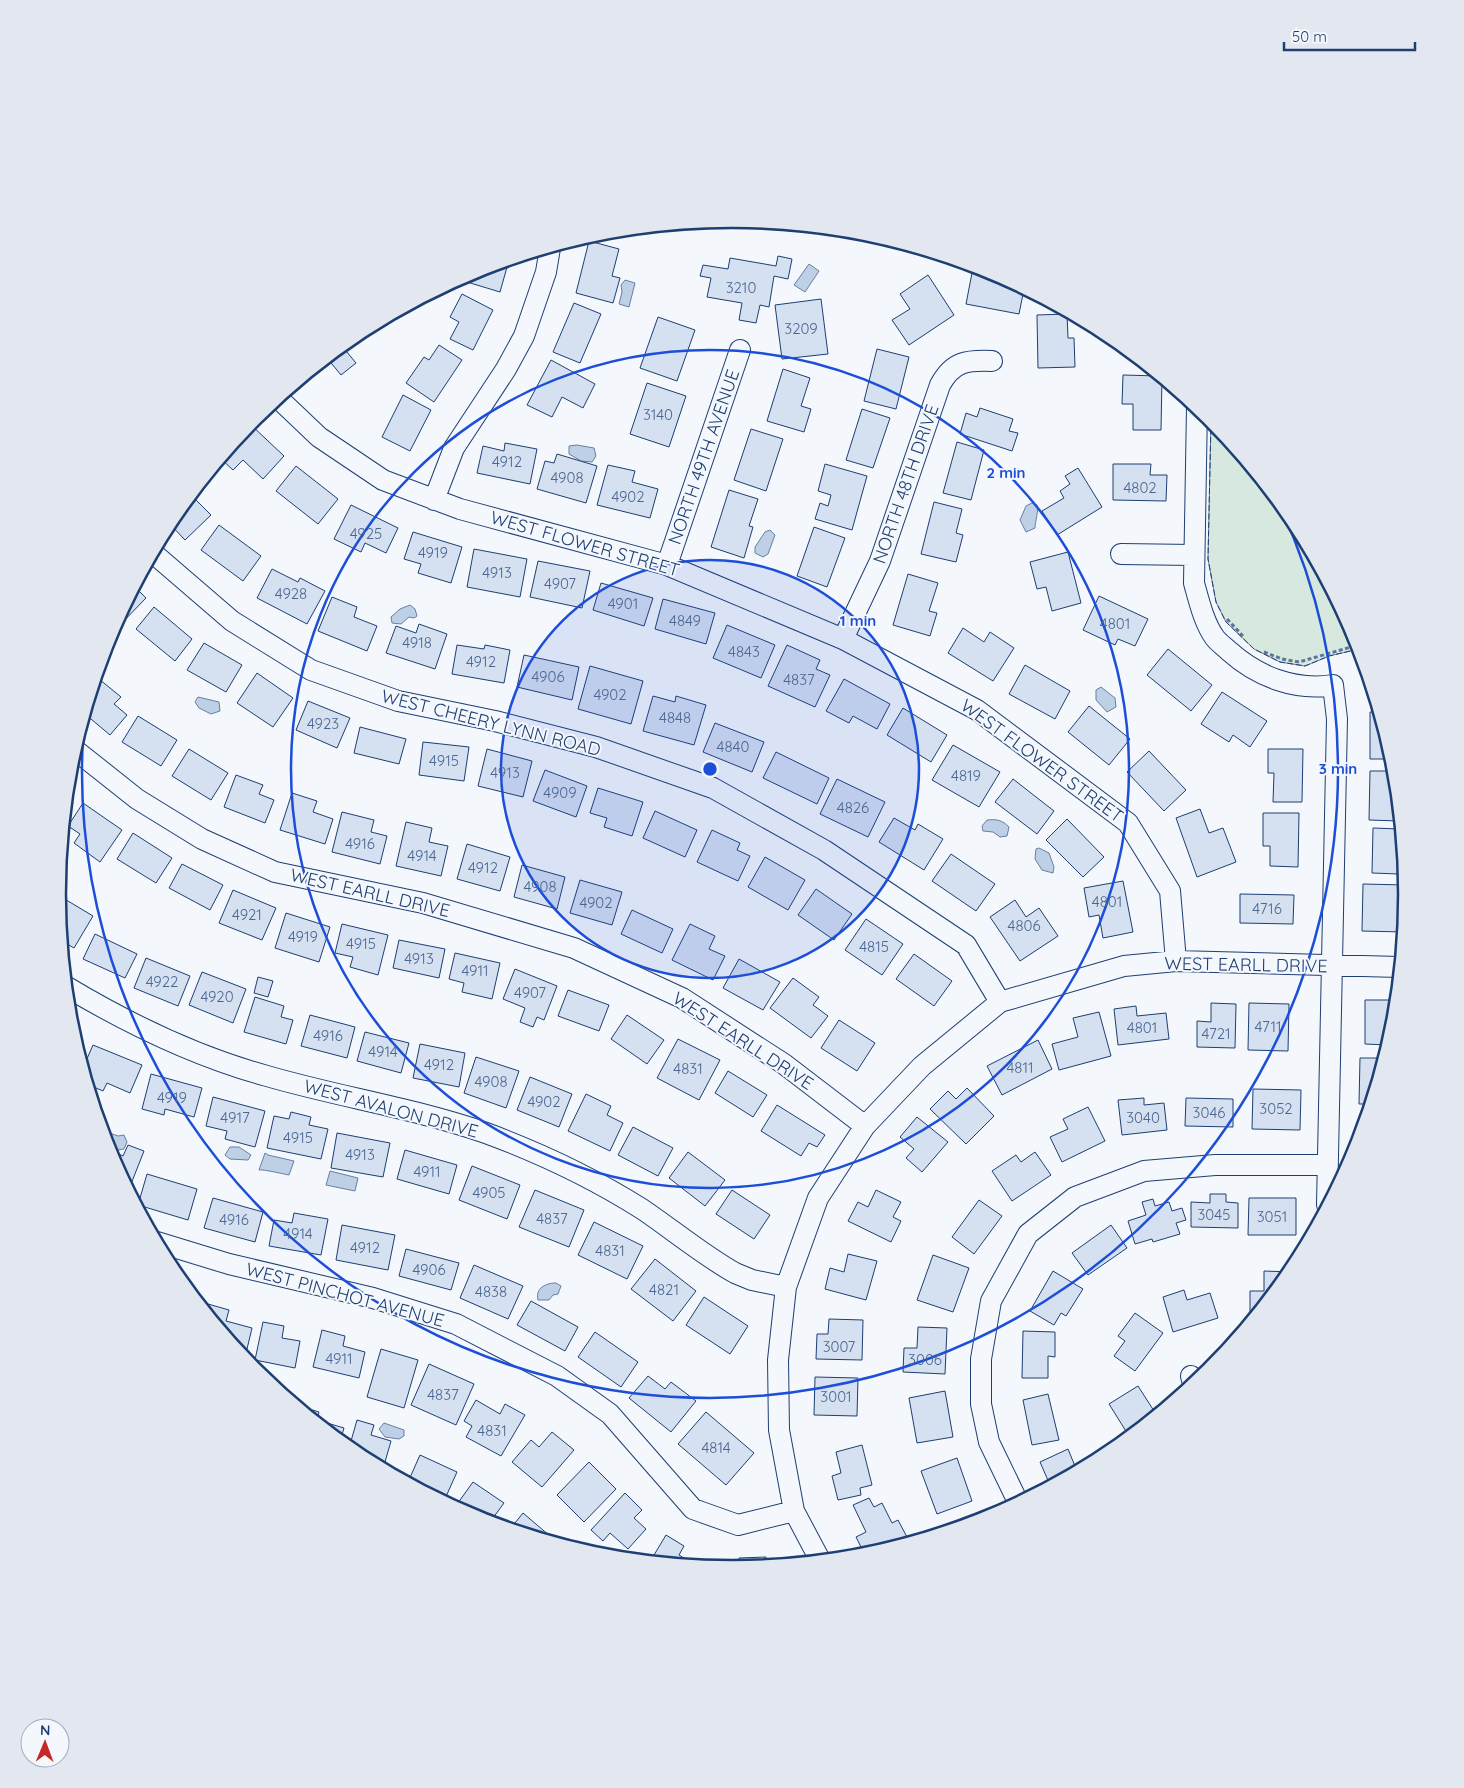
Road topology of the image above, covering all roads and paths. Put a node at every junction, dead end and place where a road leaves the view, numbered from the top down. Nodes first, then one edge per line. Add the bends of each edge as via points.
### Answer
1 (549, 254) edge
2 (740, 350) dead end
3 (992, 361) dead end
4 (283, 403) edge
5 (1197, 417) edge
6 (434, 500) junction
7 (1121, 554) dead end
8 (1194, 555) junction
9 (158, 557) edge
10 (667, 565) junction
11 (1224, 613) dead end
12 (1244, 637) dead end
13 (842, 638) junction
14 (1350, 647) edge
15 (1262, 651) dead end
16 (81, 755) edge
17 (1176, 961) junction
18 (1333, 967) junction
19 (1393, 967) edge
20 (74, 991) edge
21 (1000, 1002) junction
22 (865, 1126) junction
23 (1328, 1165) junction
24 (1327, 1191) edge
25 (166, 1245) edge
26 (786, 1287) junction
27 (1015, 1496) edge
28 (794, 1511) junction
29 (817, 1554) edge

1 - 6 street via 524,336 454,448
2 - 10 street, NORTH 49TH AVENUE
3 - 13 street, NORTH 48TH DRIVE via 966,362 946,374 940,385 880,561
4 - 6 street, WEST FLOWER STREET via 319,437 383,480
5 - 8 street
6 - 10 street, WEST FLOWER STREET
7 - 8 street
8 - 18 street via 1194,583 1215,638 1239,660 1266,676 1317,688 1333,684 1337,719
9 - 21 street, WEST CHEERY LYNN ROAD via 232,621 311,670 398,701 496,721 596,747 713,788 824,850 966,945
10 - 13 street, WEST FLOWER STREET
11 - 12 path
13 - 17 street, WEST FLOWER STREET via 978,710 1128,823 1170,891
14 - 15 path via 1299,662
16 - 22 street, WEST EARLL DRIVE via 137,799 202,839 275,872 423,903 574,948 682,998 784,1064
17 - 18 street, WEST EARLL DRIVE
17 - 21 street, WEST EARLL DRIVE via 1124,966
18 - 19 street, WEST EARLL DRIVE
18 - 23 street
20 - 26 street, WEST AVALON DRIVE via 186,1047 264,1076 436,1117 543,1156 596,1181 641,1208 735,1273
21 - 22 street, WEST EARLL DRIVE via 922,1066
22 - 26 street via 818,1198
23 - 24 street
23 - 27 street via 1215,1165 1144,1171 1076,1197 1028,1234 992,1301 981,1359 981,1404 989,1442
25 - 28 street, WEST PINCHOT AVENUE via 229,1264 373,1298 456,1324 557,1376 610,1414 693,1509 738,1525
26 - 28 street via 777,1385 779,1430
28 - 29 street

